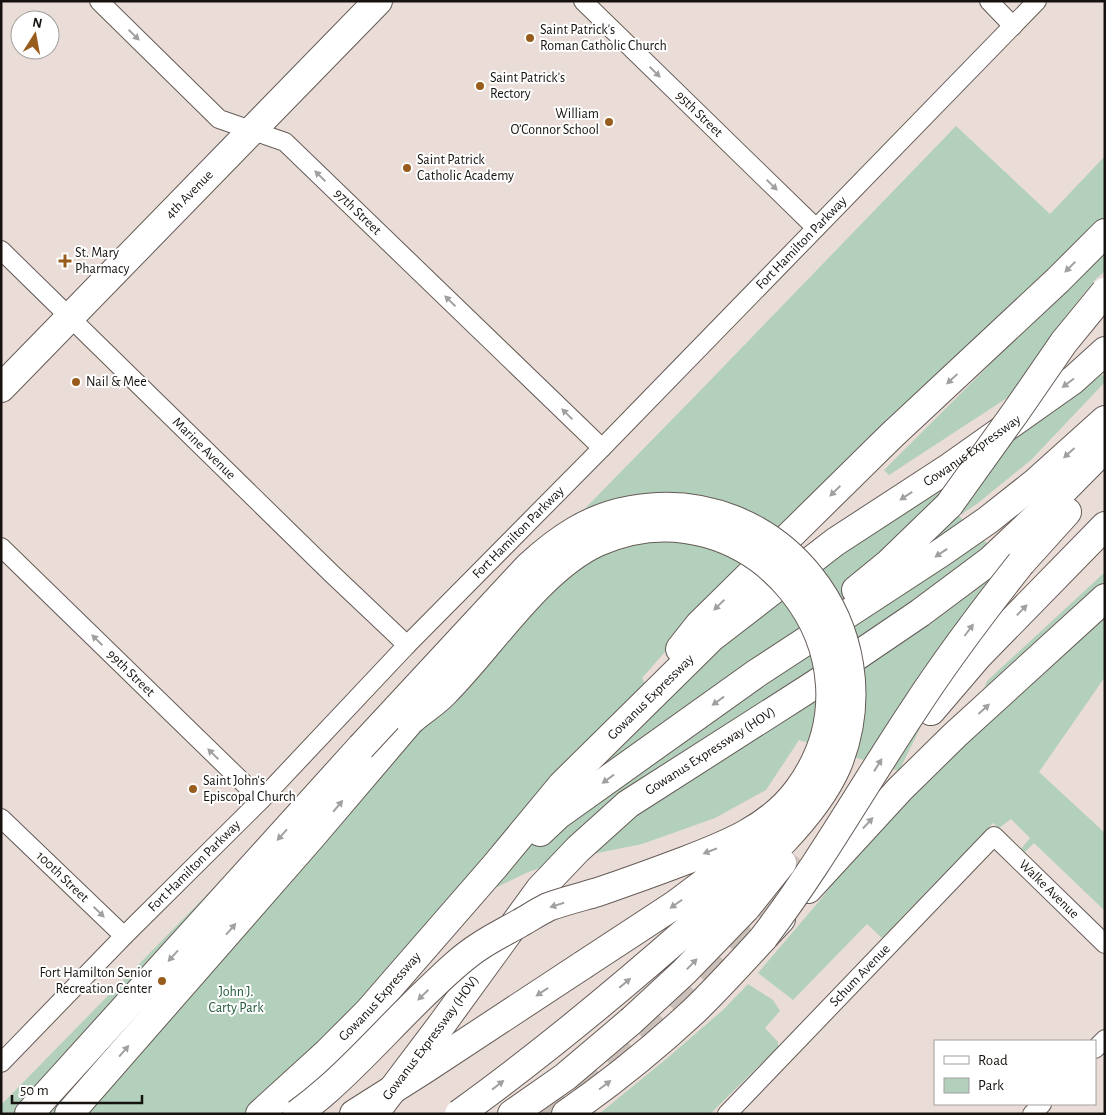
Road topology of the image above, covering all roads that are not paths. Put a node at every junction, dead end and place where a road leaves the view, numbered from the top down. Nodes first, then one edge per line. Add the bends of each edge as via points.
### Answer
1 (99, 1) edge
2 (378, 1) edge
3 (583, 1) edge
4 (989, 1) edge
5 (1036, 1) edge
6 (1013, 26) junction
7 (251, 130) junction
8 (816, 228) junction
9 (1105, 233) edge
10 (1, 250) edge
11 (1105, 292) edge
12 (70, 316) junction
13 (1105, 350) edge
14 (1, 388) edge
15 (1105, 420) edge
16 (602, 448) junction
17 (1102, 459) edge
18 (1105, 526) edge
19 (1, 547) edge
20 (1105, 598) edge
21 (407, 645) junction
22 (757, 672) junction
23 (931, 711) dead end
24 (410, 721) junction
25 (608, 738) junction
26 (361, 746) junction
27 (261, 800) junction
28 (1, 818) edge
29 (994, 836) joint
30 (124, 936) junction
31 (764, 937) junction
32 (1105, 944) edge
33 (1105, 1039) edge
34 (1096, 1048) edge
35 (1, 1063) edge
36 (1041, 1105) edge
37 (29, 1114) edge
38 (68, 1114) edge
39 (260, 1114) edge
40 (276, 1114) edge
41 (297, 1114) edge
42 (354, 1114) edge
43 (374, 1114) edge
44 (459, 1114) edge
45 (512, 1114) edge
46 (566, 1114) edge
47 (728, 1114) edge
48 (1032, 1114) edge

1 -> 7 street, 97th Street via 219,119
2 - 7 main road, 4th Avenue
3 -> 8 street, 95th Street
4 - 6 street
5 - 6 street, Fort Hamilton Parkway
6 - 8 street, Fort Hamilton Parkway
7 - 12 main road, 4th Avenue
16 -> 7 street, 97th Street via 285,142
8 - 16 street, Fort Hamilton Parkway
9 -> 25 main road via 699,624
10 - 12 street, Marine Avenue
11 - 22 main road, bridge via 1064,342 949,505 889,563
12 - 14 main road, 4th Avenue
12 - 21 street, Marine Avenue
13 -> 25 main road, Gowanus Expressway via 1073,380 950,467 835,542 711,638
15 -> 22 main road, Gowanus Expressway via 988,520
16 - 21 street, Fort Hamilton Parkway
31 -> 17 main road, bridge via 806,879 934,680
17 - 43 main road, Gowanus Expressway (HOV), bridge via 990,560 920,613 628,804 540,889
23 -> 18 main road via 978,656
27 -> 19 street, 99th Street
31 -> 20 main road, bridge via 900,789
21 - 27 street, Fort Hamilton Parkway
22 -> 40 main road, Gowanus Expressway via 558,815 508,863 355,1038
38 -> 24 main road
24 -> 41 main road, bridge via 444,694 543,582 564,564 598,543 654,528 711,534 742,547 776,571 813,622 822,642 830,681 829,712 820,750 796,793 764,824 726,845 640,878 547,908 479,946 442,977 328,1090
24 -> 42 main road, bridge via 483,634 552,562 596,534 649,520 690,522 729,532 744,538 782,565 799,582 821,616 830,638 838,679 837,721 826,761 809,791 785,818 676,904
25 - 39 main road, Gowanus Expressway via 562,785 368,1012
26 -> 37 main road
44 -> 26 main road, bridge via 669,946 748,876 804,816 828,784 847,735 852,682 845,642 830,605 810,576 787,552 761,533 730,518 699,510 665,507 631,510 574,530 540,556
45 -> 26 main road, bridge via 565,1077 684,972 746,908 824,809 851,754 859,720 861,681 846,618 837,597 805,555 778,532 747,515 682,498 664,497 612,505 567,524 520,563 429,663
27 - 30 street, Fort Hamilton Parkway
28 -> 30 street, 100th Street
29 - 32 street, Walke Avenue
29 - 47 street, Schum Avenue
30 - 35 street, Fort Hamilton Parkway
46 -> 31 main road via 658,1043
33 - 34 street
36 - 48 street

